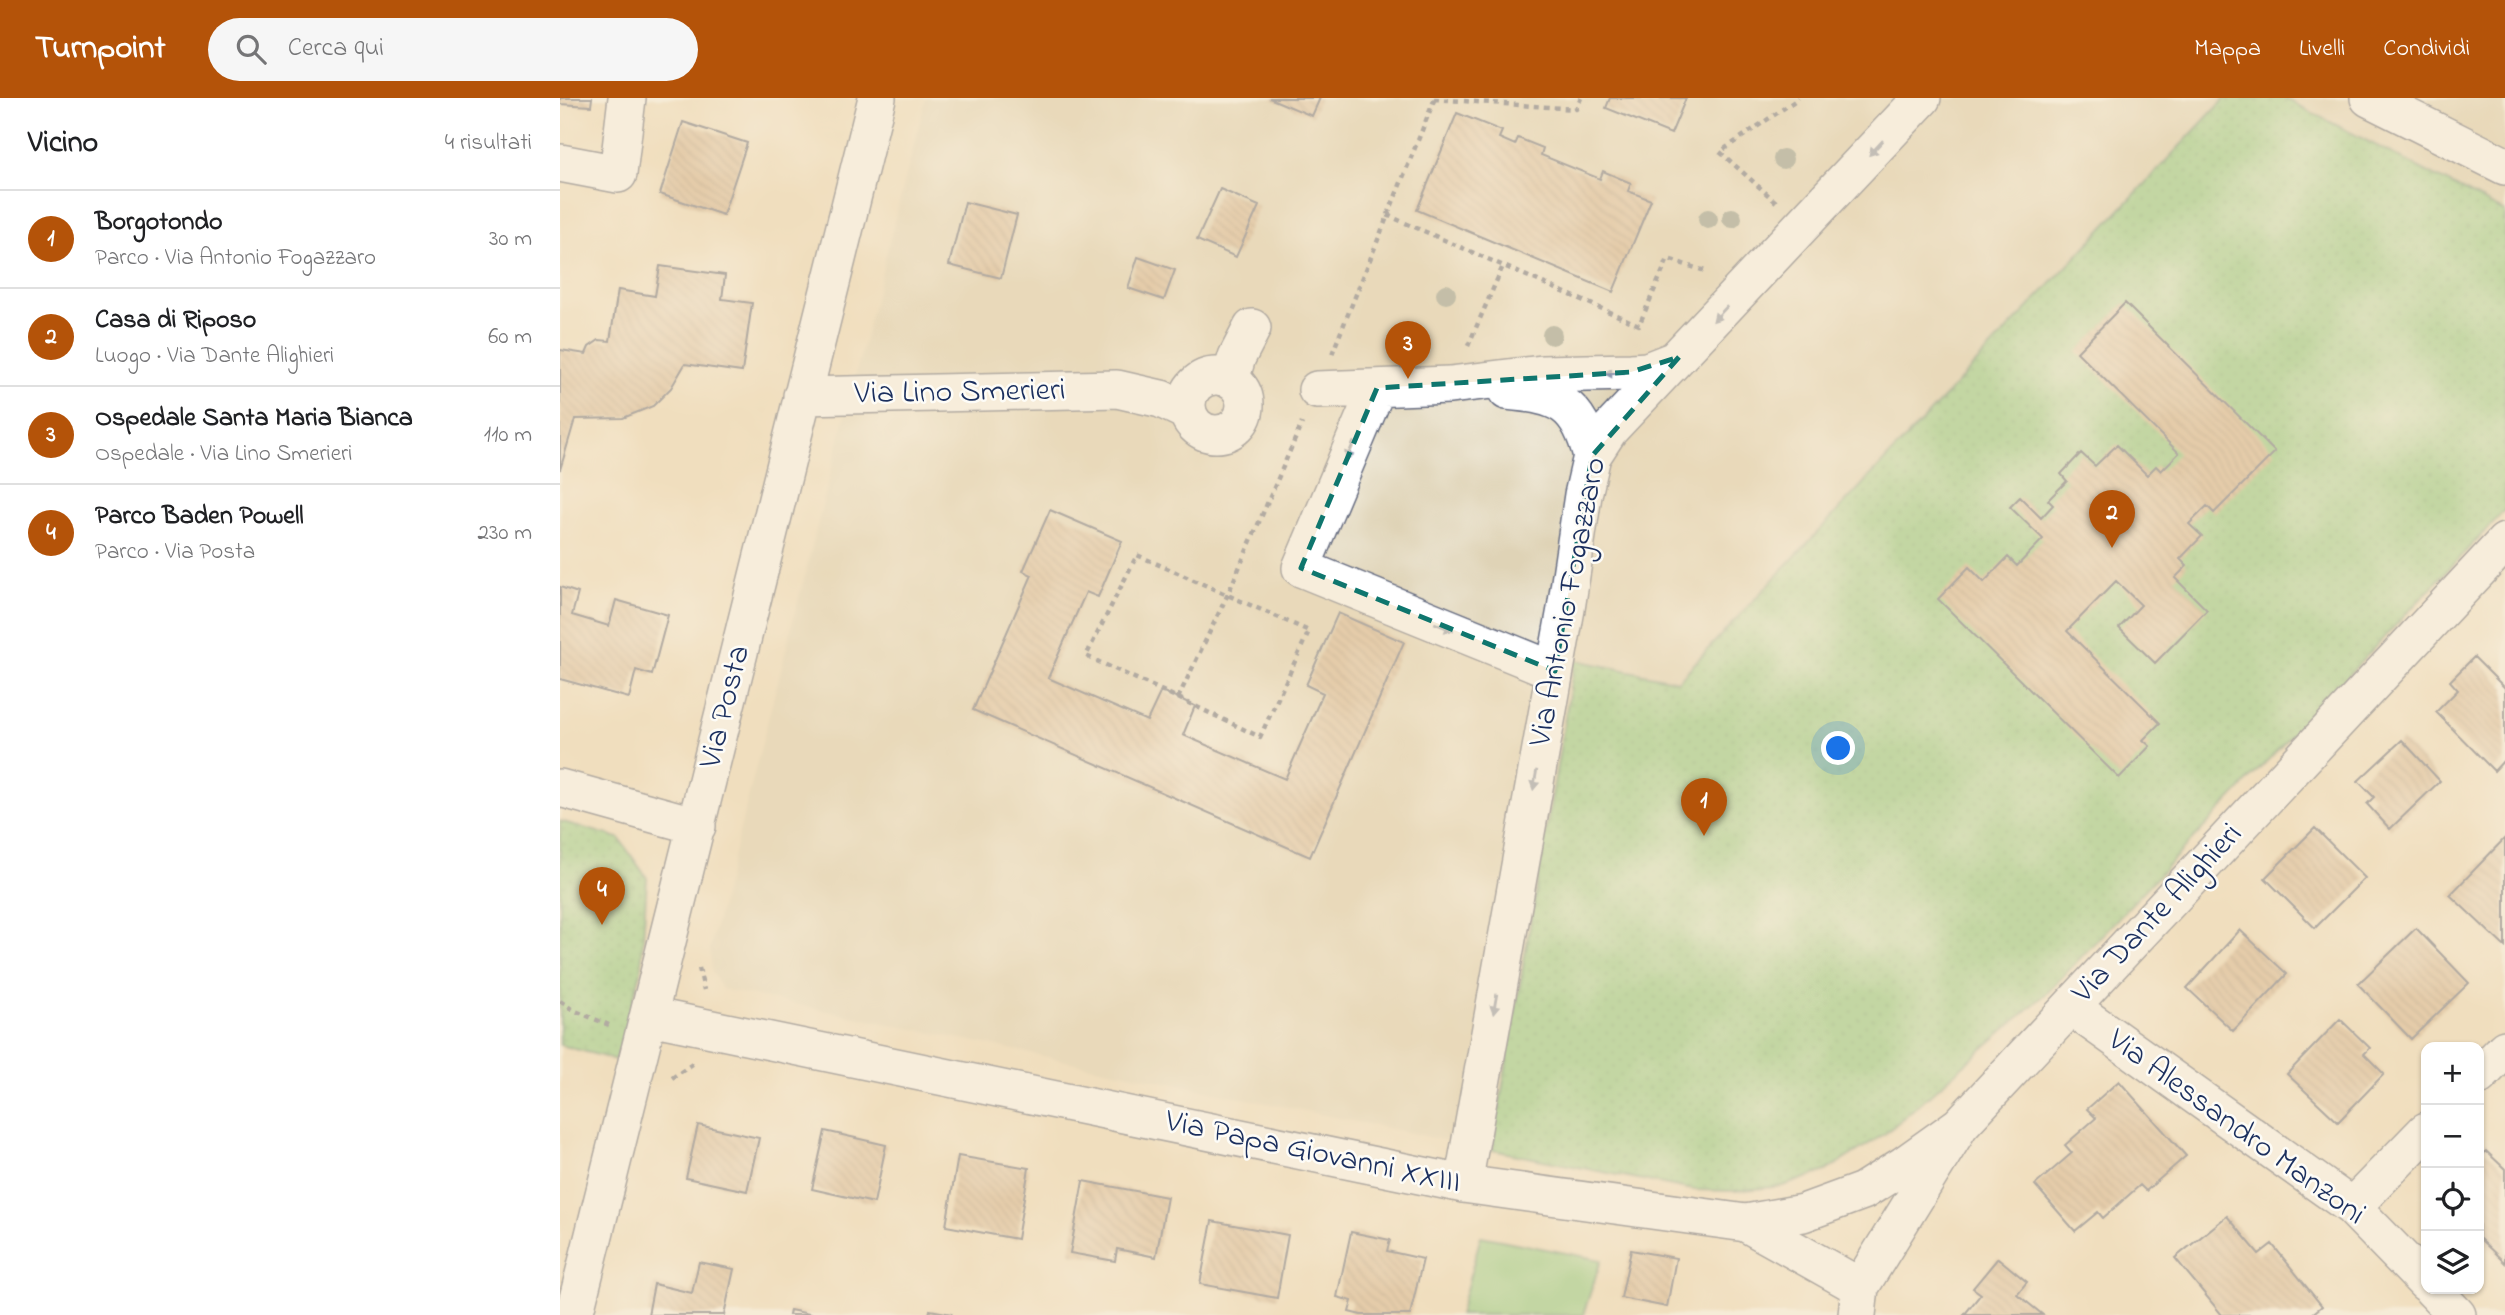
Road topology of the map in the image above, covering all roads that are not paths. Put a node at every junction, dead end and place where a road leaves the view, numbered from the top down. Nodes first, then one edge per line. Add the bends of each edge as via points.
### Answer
1 (627, 98) edge
2 (877, 98) edge
3 (1922, 98) edge
4 (2369, 98) edge
5 (560, 163) edge
6 (2505, 166) edge
7 (1252, 328) dead end
8 (1679, 358) junction
9 (1217, 379) junction
10 (1450, 385) junction
11 (1377, 388) junction
12 (1117, 389) junction
13 (1317, 390) road end
14 (802, 396) junction
15 (1188, 412) junction
16 (1592, 456) junction
17 (2505, 542) edge
18 (1555, 671) junction
19 (560, 788) edge
20 (697, 827) junction
21 (2071, 1007) junction
22 (647, 1026) junction
23 (2505, 1049) edge
24 (2484, 1071) edge
25 (1960, 1125) junction
26 (2421, 1136) edge
27 (1463, 1184) junction
28 (2352, 1208) junction
29 (1746, 1223) junction
30 (2421, 1278) edge
31 (2437, 1294) edge
32 (1858, 1301) edge
33 (574, 1315) edge
34 (2457, 1315) edge

1 - 5 street via 618,174
2 - 14 street, Via Posta
3 -> 8 street, Via Antonio Fogazzaro
4 - 6 street
7 - 9 street via 1237,358
8 -> 10 street via 1639,372 1542,374
8 - 16 street, Via Antonio Fogazzaro via 1609,430
9 - 12 street, Via Lino Smerieri via 1133,382
9 - 15 street via 1191,391
9 - 15 street, Via Lino Smerieri via 1238,385 1245,402 1236,426 1210,433 1195,425
10 - 11 street
10 - 16 street via 1541,394 1558,400 1584,429
11 - 13 street
11 -> 18 street via 1301,568
12 - 14 street, Via Lino Smerieri
12 - 15 street, Via Lino Smerieri via 1161,398
14 - 20 street, Via Posta
16 - 18 street, Via Antonio Fogazzaro
17 - 21 street, Via Dante Alighieri
18 -> 27 street, Via Antonio Fogazzaro
19 - 20 street
20 - 22 street, Via Posta
21 - 25 street, Via Dante Alighieri
21 - 28 street, Via Alessandro Manzoni
22 - 27 street, Via Papa Giovanni XXIII
22 - 33 street, Via Posta
23 - 24 street
25 - 29 street, Via Papa Giovanni XXIII via 1863,1191 1803,1213
25 - 32 street, Via Dante Alighieri
26 - 28 street
27 - 29 street, Via Papa Giovanni XXIII
28 - 30 street, Via Alessandro Manzoni
29 - 32 street
31 - 34 street

